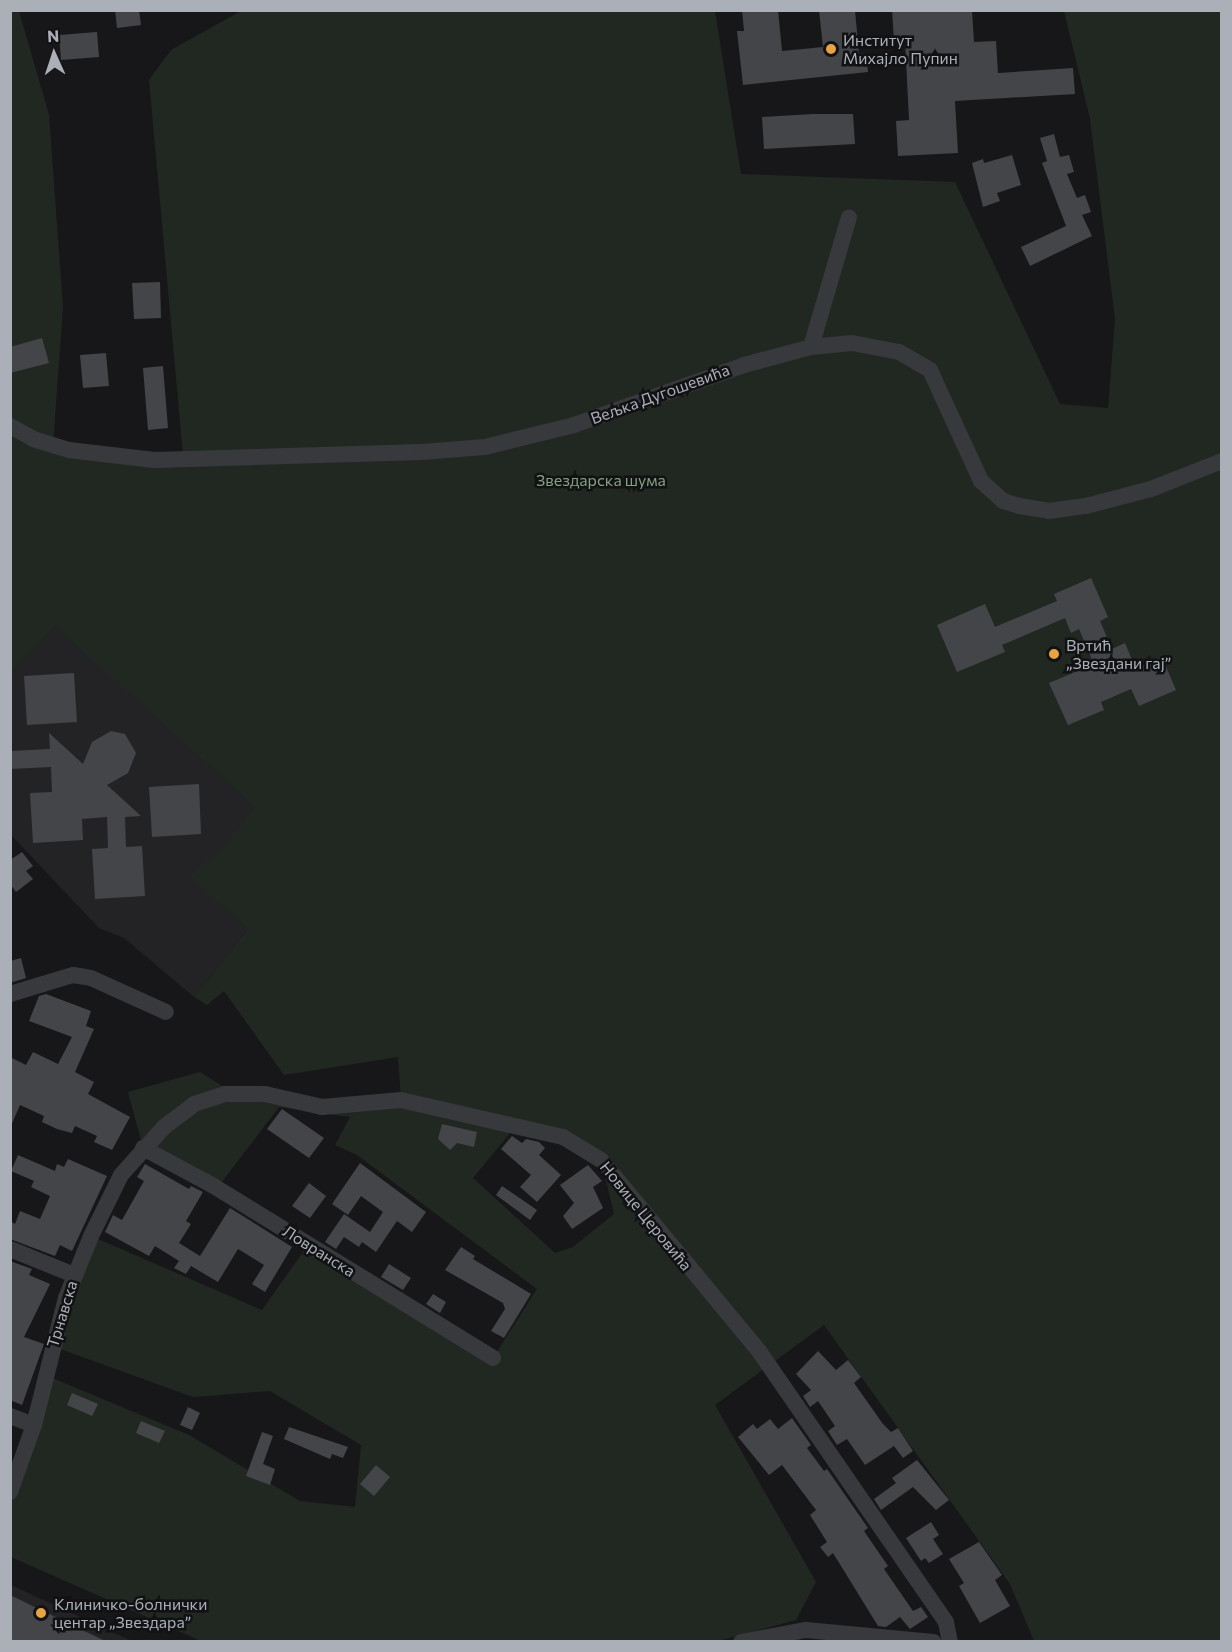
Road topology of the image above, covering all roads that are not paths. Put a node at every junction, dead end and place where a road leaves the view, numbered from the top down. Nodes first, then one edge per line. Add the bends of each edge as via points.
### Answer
1 (849, 217) dead end
2 (811, 347) junction
3 (10, 426) edge
4 (1221, 461) edge
5 (16, 992) edge
6 (166, 1012) dead end
7 (143, 1148) junction
8 (10, 1249) edge
9 (74, 1275) junction
10 (493, 1358) dead end
11 (10, 1416) edge
12 (34, 1425) junction
13 (10, 1492) edge
14 (827, 1637) edge
15 (741, 1641) edge
16 (933, 1641) edge
17 (950, 1641) edge

1 - 2 street
2 - 3 street, Вељка Дугошевића via 692,380 516,442 474,448 154,460 69,450 33,439
2 - 4 street, Вељка Дугошевића via 852,343 876,346 917,360 930,370 981,481 1003,501 1029,509 1059,511 1118,498
5 - 6 street via 73,975 91,978
7 - 9 street, Трнавска via 121,1175
7 - 10 street, Ловранска via 212,1185
7 - 17 street, Новице Церовића via 181,1112 207,1099 235,1094 265,1095 322,1107 401,1100 563,1137 581,1146 609,1168 759,1351 946,1622
8 - 9 street
9 - 12 street, Трнавска
11 - 12 street
12 - 13 street, Трнавска
14 - 15 street via 783,1631
14 - 16 street

